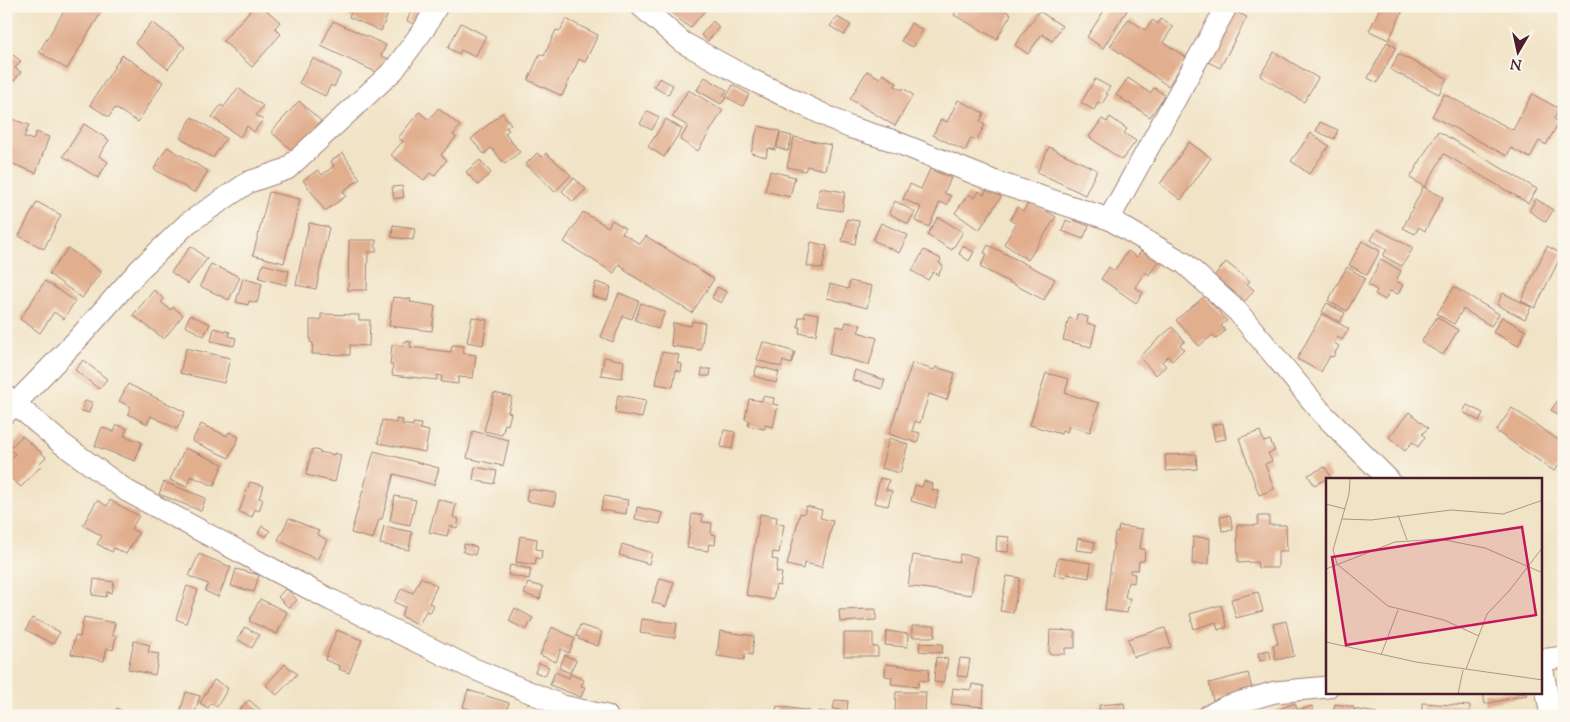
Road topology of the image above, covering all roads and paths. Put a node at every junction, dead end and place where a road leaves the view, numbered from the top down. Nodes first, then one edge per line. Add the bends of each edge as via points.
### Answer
1 (436, 6) edge
2 (641, 6) edge
3 (1227, 6) edge
4 (1108, 219) junction
5 (9, 404) edge
6 (1387, 478) edge
7 (1564, 657) edge
8 (1542, 660) edge
9 (1542, 666) edge
10 (1326, 687) edge
11 (607, 716) edge
12 (1208, 716) edge
13 (1551, 716) edge

1 - 5 street via 424,29 394,70 287,169 249,182 188,223 140,269 76,341
2 - 4 street via 682,42 746,78 849,126 996,182
3 - 4 street
4 - 6 street via 1184,263 1238,312 1323,414
5 - 11 street via 127,491 331,600 467,666 563,706
7 - 8 street
9 - 13 street
10 - 12 street via 1275,692 1228,706

